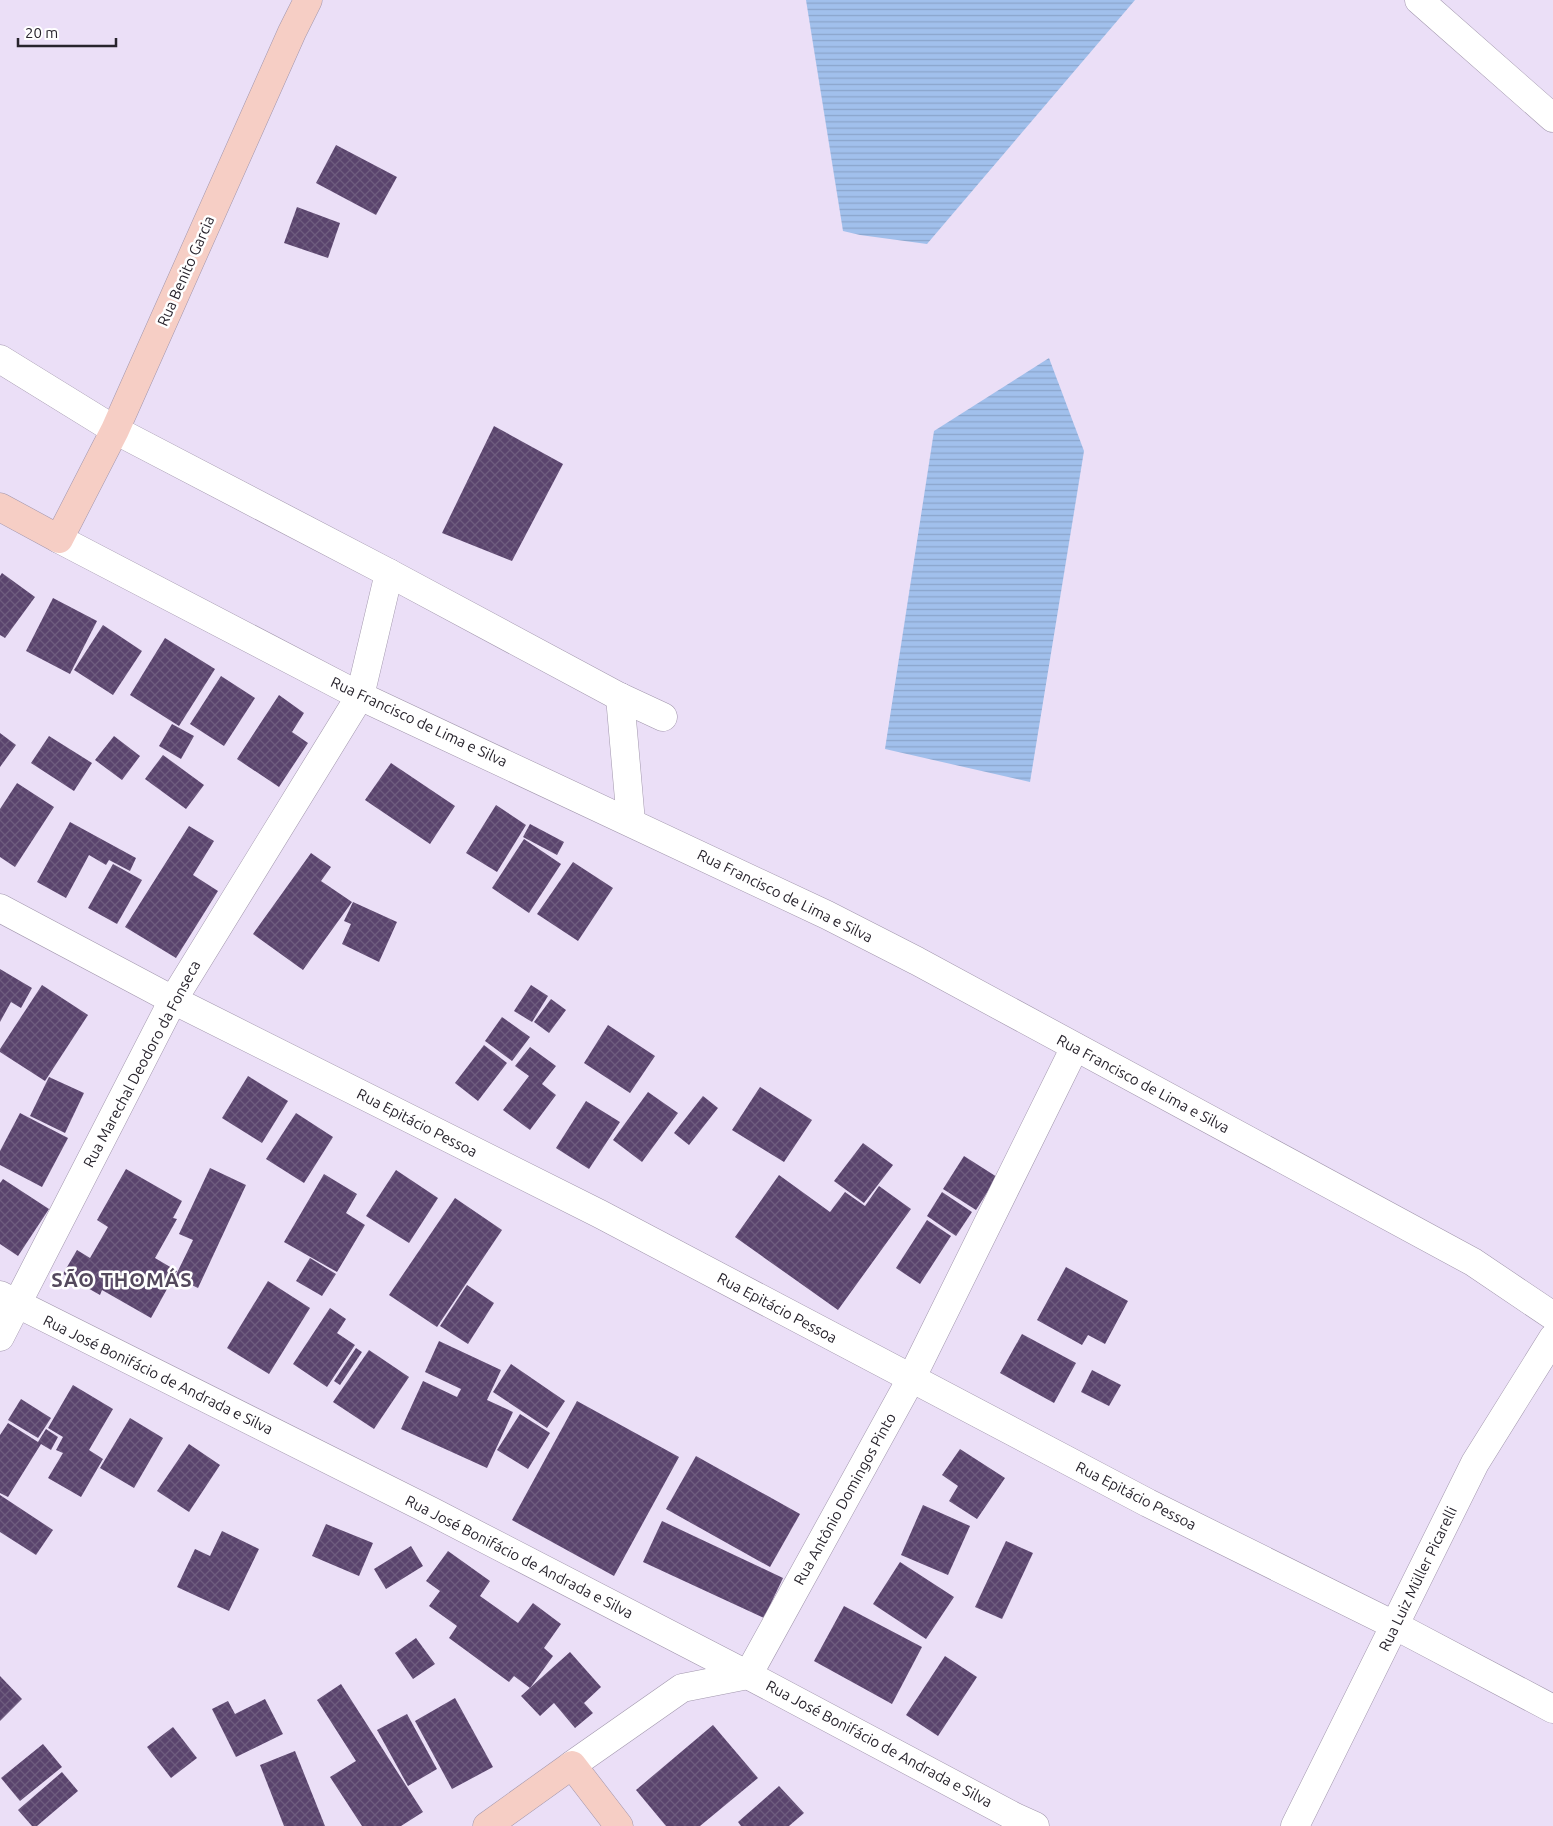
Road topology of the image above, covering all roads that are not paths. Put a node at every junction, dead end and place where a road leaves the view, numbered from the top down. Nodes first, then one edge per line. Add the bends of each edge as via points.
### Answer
1 (308, 0) edge
2 (1419, 0) edge
3 (1553, 118) edge
4 (0, 359) edge
5 (115, 430) junction
6 (0, 507) edge
7 (59, 539) junction
8 (389, 573) junction
9 (360, 696) junction
10 (620, 697) junction
11 (663, 716) dead end
12 (631, 822) junction
13 (0, 908) edge
14 (173, 1000) junction
15 (1075, 1047) junction
16 (9, 1300) edge
17 (1553, 1316) edge
18 (0, 1338) edge
19 (1553, 1338) edge
20 (911, 1379) junction
21 (1394, 1626) junction
22 (748, 1675) junction
23 (1553, 1709) edge
24 (572, 1765) junction
25 (487, 1826) edge
26 (619, 1826) edge
27 (1035, 1826) edge
28 (1296, 1826) edge

1 - 5 street, Rua Benito Garcia
2 - 3 street
4 - 5 street
5 - 7 street, Rua Benito Garcia
5 - 8 street
6 - 7 street, Rua Francisco de Lima e Silva
7 - 9 street, Rua Francisco de Lima e Silva
8 - 9 street, Rua Marechal Deodoro da Fonseca
8 - 10 street
9 - 12 street, Rua Francisco de Lima e Silva
9 - 14 street, Rua Marechal Deodoro da Fonseca
10 - 11 street
10 - 12 street
12 - 15 street, Rua Francisco de Lima e Silva via 868,936
13 - 14 street, Rua Epitácio Pessoa
14 - 16 street, Rua Marechal Deodoro da Fonseca
14 - 20 street, Rua Epitácio Pessoa via 600,1214
15 - 17 street, Rua Francisco de Lima e Silva via 1473,1262
15 - 20 street, Rua Antônio Domingos Pinto
16 - 18 street, Rua Marechal Deodoro da Fonseca
16 - 22 street, Rua José Bonifácio de Andrada e Silva via 431,1511
19 - 21 street, Rua Luiz Müller Picarelli via 1475,1463
20 - 21 street, Rua Epitácio Pessoa
20 - 22 street, Rua Antônio Domingos Pinto
21 - 23 street, Rua Epitácio Pessoa
21 - 28 street, Rua Luiz Müller Picarelli
22 - 24 street via 682,1688
22 - 27 street, Rua José Bonifácio de Andrada e Silva
24 - 25 street
24 - 26 street

